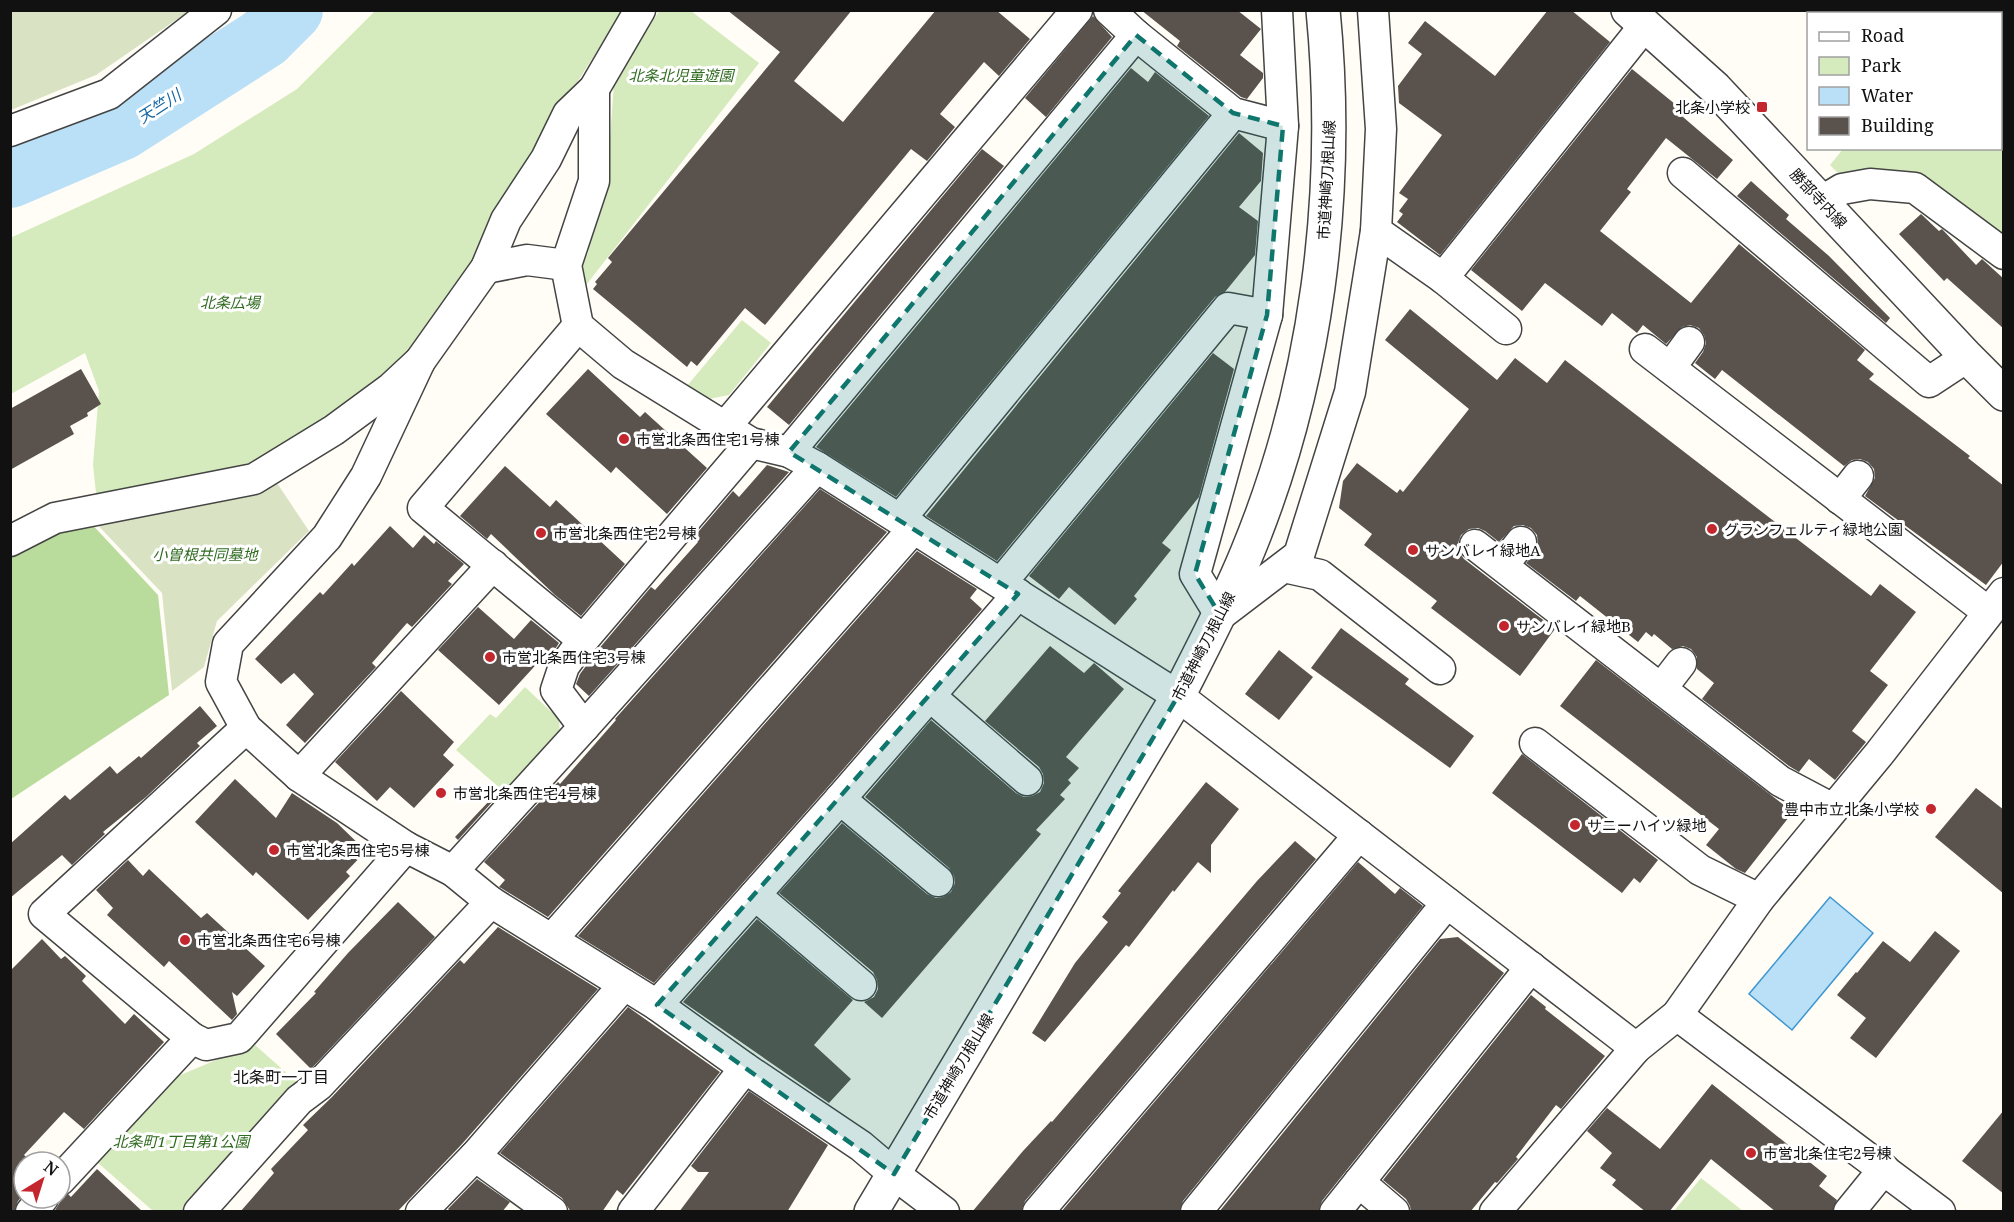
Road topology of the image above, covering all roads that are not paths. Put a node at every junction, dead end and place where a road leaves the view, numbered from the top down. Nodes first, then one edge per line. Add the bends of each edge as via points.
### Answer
1 (216, 10) edge
2 (640, 10) edge
3 (1077, 10) edge
4 (1109, 10) edge
5 (1276, 10) edge
6 (1323, 10) edge
7 (1373, 10) edge
8 (1637, 18) edge
9 (1136, 35) junction
10 (594, 89) junction
11 (1233, 113) junction
12 (1283, 126) junction
13 (10, 131) edge
14 (1683, 172) dead end
15 (1822, 201) junction
16 (1377, 231) junction
17 (2004, 254) edge
18 (566, 265) junction
19 (486, 268) junction
20 (1443, 278) junction
21 (1267, 315) junction
22 (578, 326) junction
23 (1506, 329) dead end
24 (1689, 342) dead end
25 (1645, 349) dead end
26 (1967, 357) junction
27 (420, 361) junction
28 (1670, 368) junction
29 (2004, 394) edge
30 (725, 427) junction
31 (751, 443) junction
32 (789, 452) junction
33 (817, 467) junction
34 (1858, 476) dead end
35 (1840, 499) junction
36 (907, 524) junction
37 (10, 541) edge
38 (1521, 542) dead end
39 (1475, 545) dead end
40 (493, 565) junction
41 (1503, 565) junction
42 (1284, 567) junction
43 (1009, 589) junction
44 (1996, 603) edge
45 (1220, 615) junction
46 (583, 640) junction
47 (1680, 663) dead end
48 (1440, 669) dead end
49 (1661, 689) junction
50 (930, 696) junction
51 (1178, 696) junction
52 (584, 727) junction
53 (246, 728) junction
54 (1535, 743) dead end
55 (299, 776) junction
56 (1027, 780) dead end
57 (840, 799) junction
58 (1833, 809) junction
59 (1359, 835) junction
60 (406, 847) junction
61 (453, 871) junction
62 (938, 881) dead end
63 (756, 895) junction
64 (1759, 899) junction
65 (491, 902) junction
66 (1448, 903) junction
67 (552, 939) junction
68 (1531, 967) junction
69 (861, 985) dead end
70 (624, 986) junction
71 (657, 1005) junction
72 (1677, 1015) junction
73 (192, 1038) junction
74 (1636, 1048) junction
75 (745, 1068) junction
76 (475, 1156) junction
77 (72, 1167) edge
78 (1884, 1169) junction
79 (894, 1174) junction
80 (1359, 1182) junction
81 (199, 1212) edge
82 (421, 1212) edge
83 (552, 1212) edge
84 (633, 1212) edge
85 (871, 1212) edge
86 (944, 1212) edge
87 (1038, 1212) edge
88 (1196, 1212) edge
89 (1335, 1212) edge
90 (1394, 1212) edge
91 (1495, 1212) edge
92 (1849, 1212) edge
93 (1940, 1212) edge

1 - 13 street via 109,94
2 - 10 street
3 - 30 street
4 - 9 street
5 - 12 street
6 - 45 street, 市道神崎刀根山線 via 1329,131 1318,286 1291,422 1269,494
7 - 16 street via 1381,129
8 - 15 street, 勝部寺内線 via 1714,87
8 - 20 street
9 - 11 street
9 - 32 street
10 - 18 street via 594,182
10 - 19 street via 568,114 546,159 506,220
11 - 12 street
11 - 36 street
12 - 21 street
14 - 26 street via 1929,382
15 - 17 street via 1842,189 1870,184 1915,188
15 - 26 street, 勝部寺内線
16 - 20 street
16 - 42 street via 1350,392 1299,555
18 - 19 street via 527,260
18 - 22 street
19 - 27 street
20 - 23 street
21 - 43 street via 1228,308
21 - 45 street via 1195,574
22 - 30 street via 623,364
22 - 40 street via 423,508
24 - 28 street
25 - 28 street
26 - 29 street, 勝部寺内線
27 - 37 street via 334,430 254,478 55,518
27 - 53 street via 366,476 327,537 228,644 221,682
28 - 35 street
30 - 31 street
31 - 32 street
31 - 46 street
32 - 33 street
33 - 36 street
33 - 52 street
34 - 35 street
35 - 44 street
36 - 43 street
36 - 67 street
38 - 41 street
39 - 41 street
40 - 46 street
40 - 55 street
41 - 49 street
42 - 45 street
42 - 48 street via 1320,576
43 - 50 street
43 - 51 street
44 - 58 street
45 - 51 street, 市道神崎刀根山線
46 - 52 street via 564,666 556,690
47 - 49 street
49 - 58 street via 1780,781
50 - 56 street
50 - 57 street
51 - 59 street
51 - 79 street, 市道神崎刀根山線
52 - 61 street
53 - 55 street
53 - 73 street via 44,914
54 - 64 street via 1700,870
55 - 60 street
57 - 62 street
57 - 63 street
58 - 64 street
59 - 66 street
59 - 87 street
60 - 61 street
60 - 73 street via 239,1038 206,1046
61 - 65 street
63 - 69 street
63 - 71 street
64 - 72 street
65 - 67 street
65 - 81 street via 320,1085 299,1100
66 - 68 street
66 - 88 street
67 - 70 street
68 - 74 street
68 - 80 street
70 - 71 street
70 - 76 street
71 - 75 street
72 - 74 street
72 - 78 street
73 - 77 street
74 - 91 street
75 - 79 street via 861,1146
75 - 84 street
76 - 82 street
76 - 83 street
78 - 92 street
78 - 93 street
79 - 85 street, 市道神崎刀根山線
79 - 86 street
80 - 89 street
80 - 90 street

